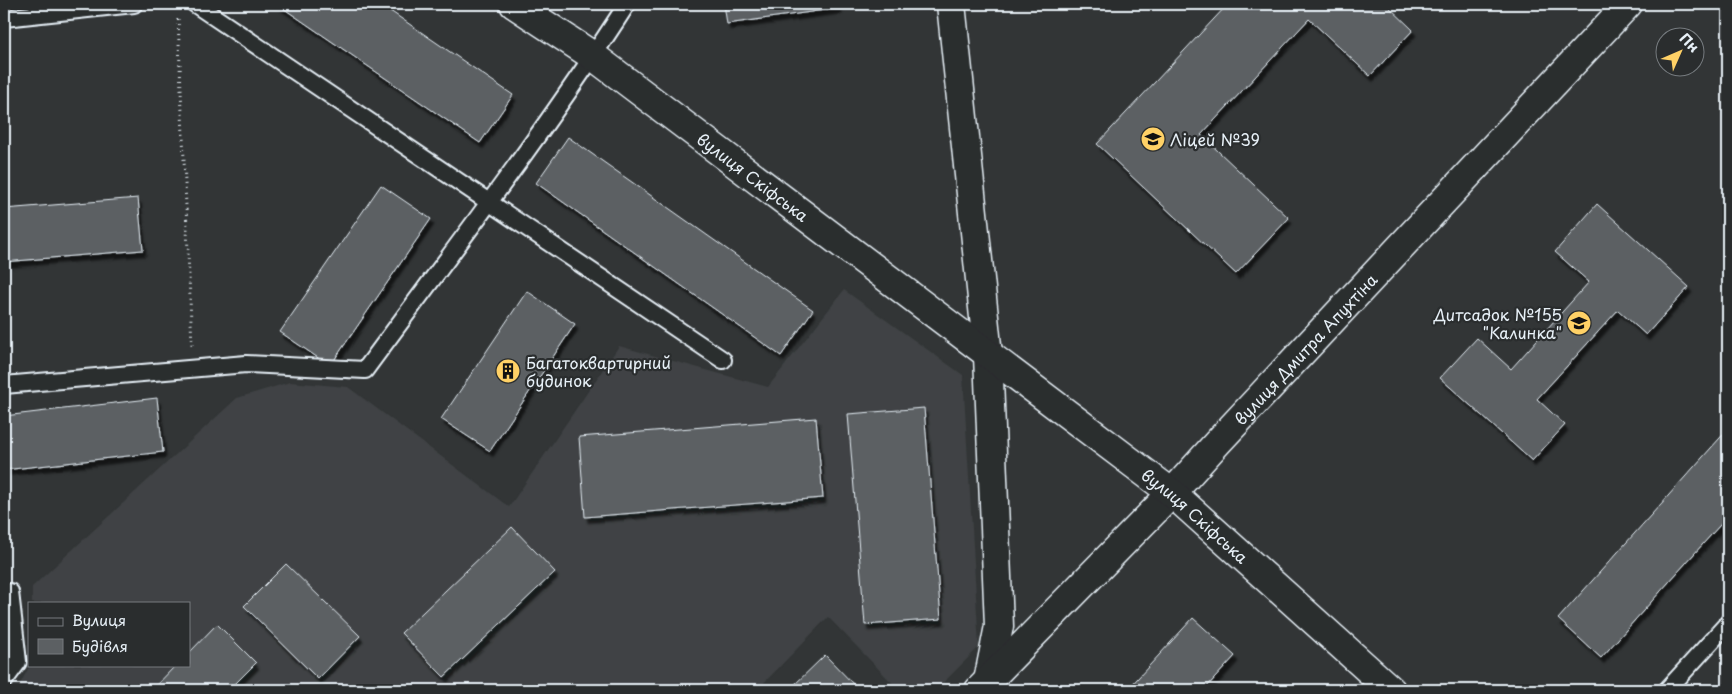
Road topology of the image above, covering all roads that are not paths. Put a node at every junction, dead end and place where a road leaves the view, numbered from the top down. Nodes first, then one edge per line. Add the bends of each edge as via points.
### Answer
1 (134, 4) edge
2 (195, 4) edge
3 (514, 4) edge
4 (627, 4) edge
5 (950, 4) edge
6 (1628, 4) edge
7 (4, 18) edge
8 (593, 56) junction
9 (489, 202) junction
10 (988, 355) junction
11 (723, 360) dead end
12 (4, 385) edge
13 (1172, 494) junction
14 (4, 593) edge
15 (1728, 623) edge
16 (4, 681) edge
17 (983, 685) edge
18 (1390, 690) edge
19 (1668, 690) edge

1 - 7 lane
2 - 9 lane
3 - 8 street, вулиця Скіфська
4 - 8 lane
5 - 10 street
6 - 13 street, вулиця Дмитра Апухтіна
8 - 9 lane
8 - 10 street, вулиця Скіфська
9 - 11 lane
9 - 12 lane via 365,370 246,364
10 - 13 street, вулиця Скіфська
10 - 17 street via 999,626
13 - 17 street, вулиця Дмитра Апухтіна
13 - 18 street, вулиця Скіфська
14 - 16 lane via 10,592 18,662
15 - 19 lane

